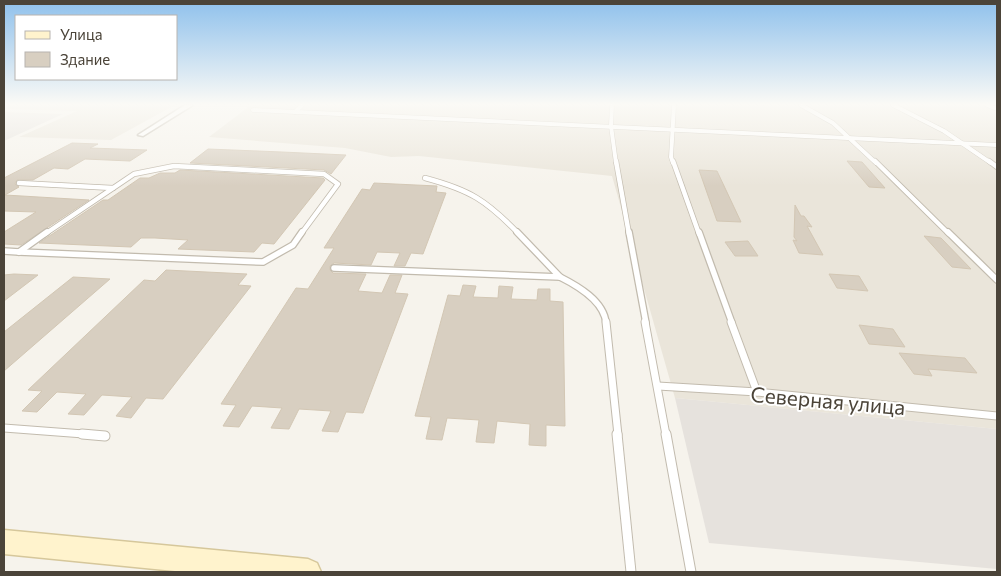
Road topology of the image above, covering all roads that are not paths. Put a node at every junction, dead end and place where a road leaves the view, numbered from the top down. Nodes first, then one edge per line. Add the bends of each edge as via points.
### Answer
1 (146, 132) edge
2 (612, 132) edge
3 (673, 132) edge
4 (710, 132) edge
5 (844, 132) edge
6 (943, 132) edge
7 (141, 135) dead end
8 (852, 139) junction
9 (963, 144) junction
10 (997, 145) edge
11 (997, 167) edge
12 (425, 178) dead end
13 (19, 183) dead end
14 (113, 188) junction
15 (4, 251) edge
16 (18, 252) junction
17 (334, 268) dead end
18 (560, 277) junction
19 (997, 280) edge
20 (658, 386) junction
21 (757, 392) junction
22 (997, 416) edge
23 (4, 428) edge
24 (105, 436) dead end
25 (4, 542) edge
26 (308, 572) edge
27 (631, 572) edge
28 (691, 572) edge

1 - 7 street
2 - 20 lane
3 - 21 lane via 671,157
4 - 8 lane
5 - 8 lane
6 - 9 lane
8 - 9 lane
8 - 19 lane
9 - 10 lane
9 - 11 lane
12 - 18 lane via 459,187 494,208
13 - 14 lane
14 - 16 lane
14 - 16 lane via 134,174 174,166 324,174 338,184 293,245 263,262
15 - 16 lane
17 - 18 lane
18 - 27 lane via 581,287 596,300 606,318
20 - 21 lane, Северная улица
20 - 28 lane
21 - 22 lane, Северная улица
23 - 24 lane
25 - 26 main road

